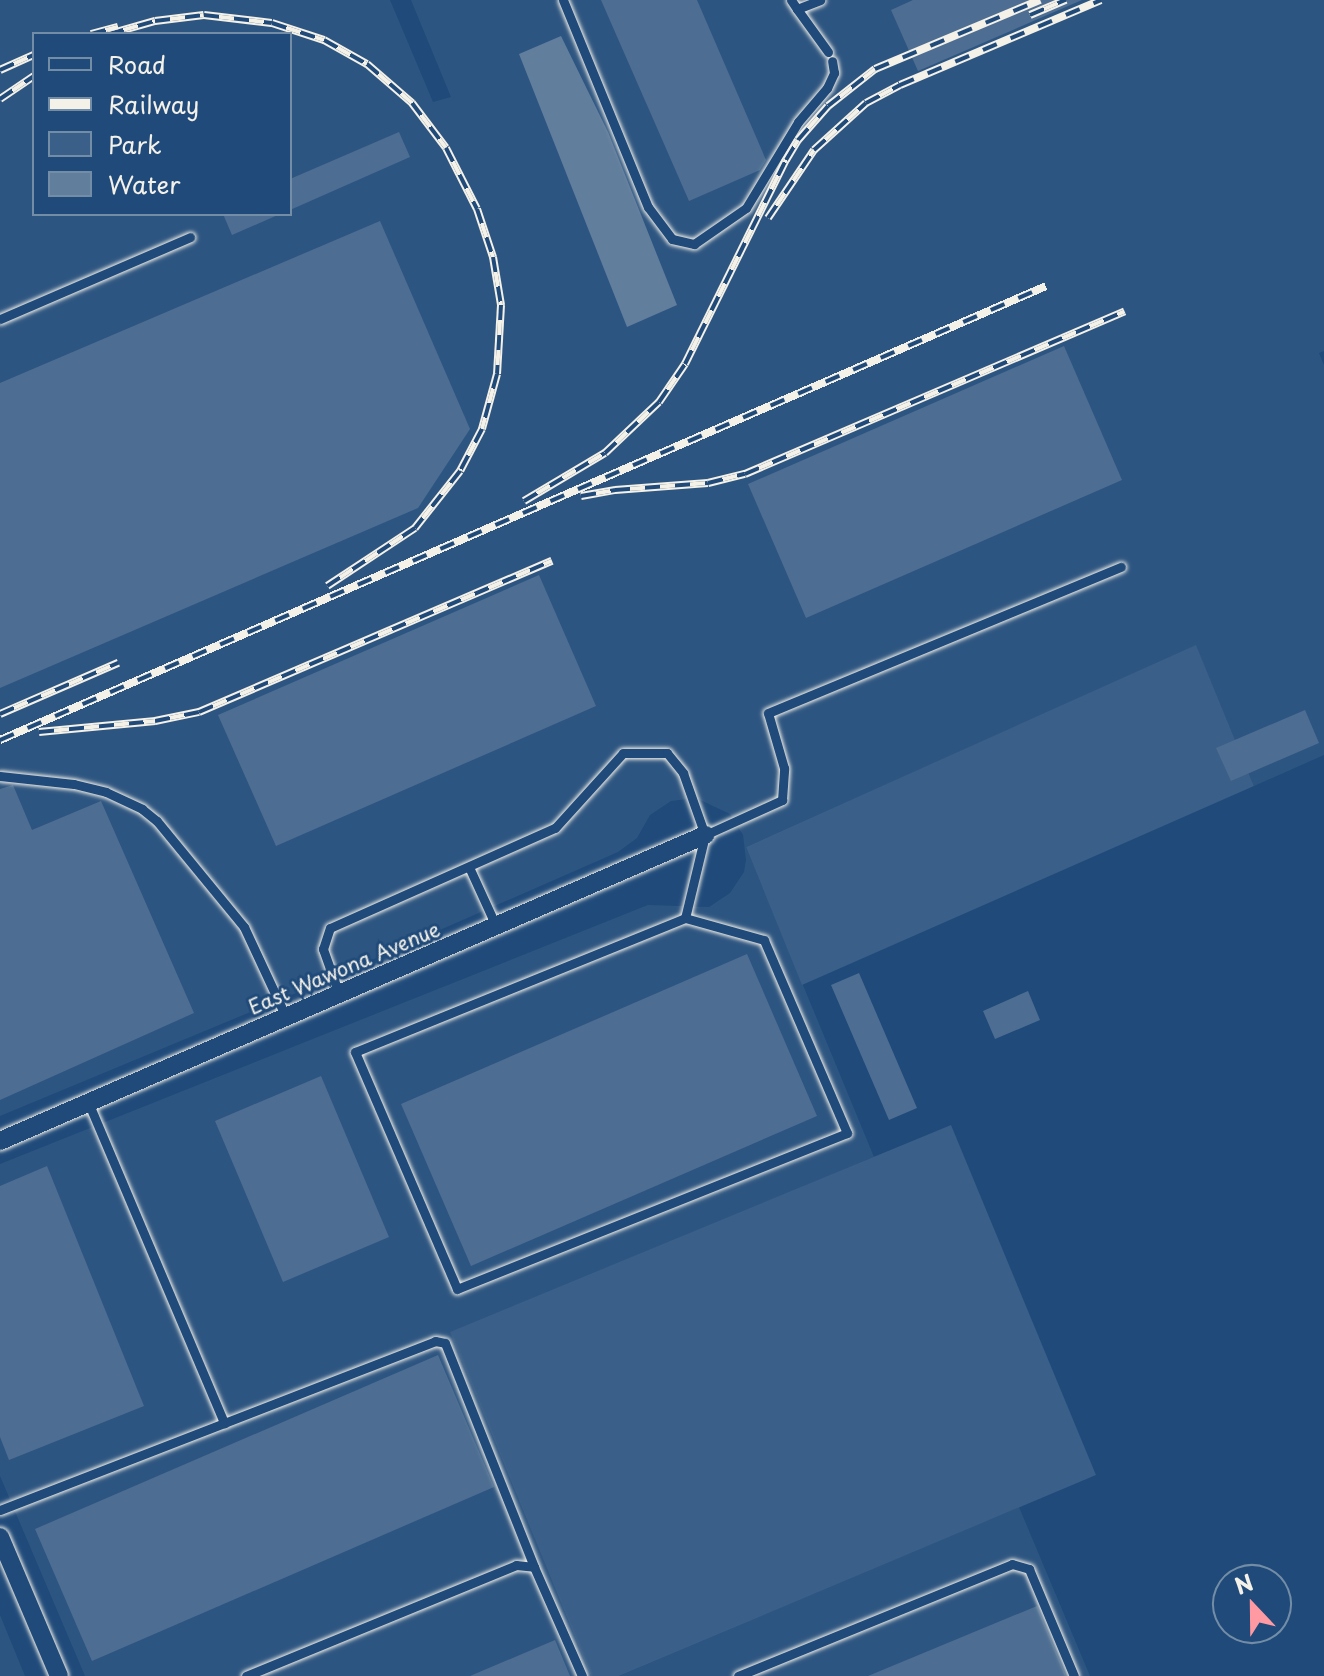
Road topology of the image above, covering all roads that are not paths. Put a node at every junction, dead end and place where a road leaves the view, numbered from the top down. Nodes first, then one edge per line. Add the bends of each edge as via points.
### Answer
1 (563, 0) edge
2 (820, 0) edge
3 (794, 4) edge
4 (190, 237) dead end
5 (0, 319) edge
6 (1121, 567) dead end
7 (0, 776) edge
8 (705, 835) junction
9 (469, 867) junction
10 (685, 918) junction
11 (496, 926) junction
12 (339, 994) junction
13 (286, 1017) junction
14 (88, 1102) junction
15 (0, 1141) edge
16 (224, 1423) junction
17 (0, 1510) edge
18 (0, 1537) edge
19 (534, 1567) junction
20 (59, 1676) edge
21 (246, 1676) edge
22 (582, 1676) edge
23 (738, 1676) edge
24 (1074, 1676) edge

1 - 3 lane via 648,207 672,239 694,244 746,208 834,73 830,56
2 - 3 lane
4 - 5 lane
6 - 8 lane via 768,713 784,768 782,800
7 - 13 lane via 106,792 157,821 244,927
8 - 9 lane via 683,773 667,753 623,753 555,828
8 - 10 lane
8 - 11 street, East Wawona Avenue
9 - 11 lane
9 - 12 lane via 330,928 323,949
10 - 10 lane via 355,1052 457,1289 847,1133 764,940
11 - 12 street, East Wawona Avenue
12 - 13 street, East Wawona Avenue
13 - 14 street, East Wawona Avenue
14 - 15 street, East Wawona Avenue
14 - 16 lane
16 - 17 lane
16 - 19 lane via 435,1341 445,1343
18 - 20 street
19 - 21 lane via 516,1565
19 - 22 lane
23 - 24 lane via 1012,1564 1029,1569

